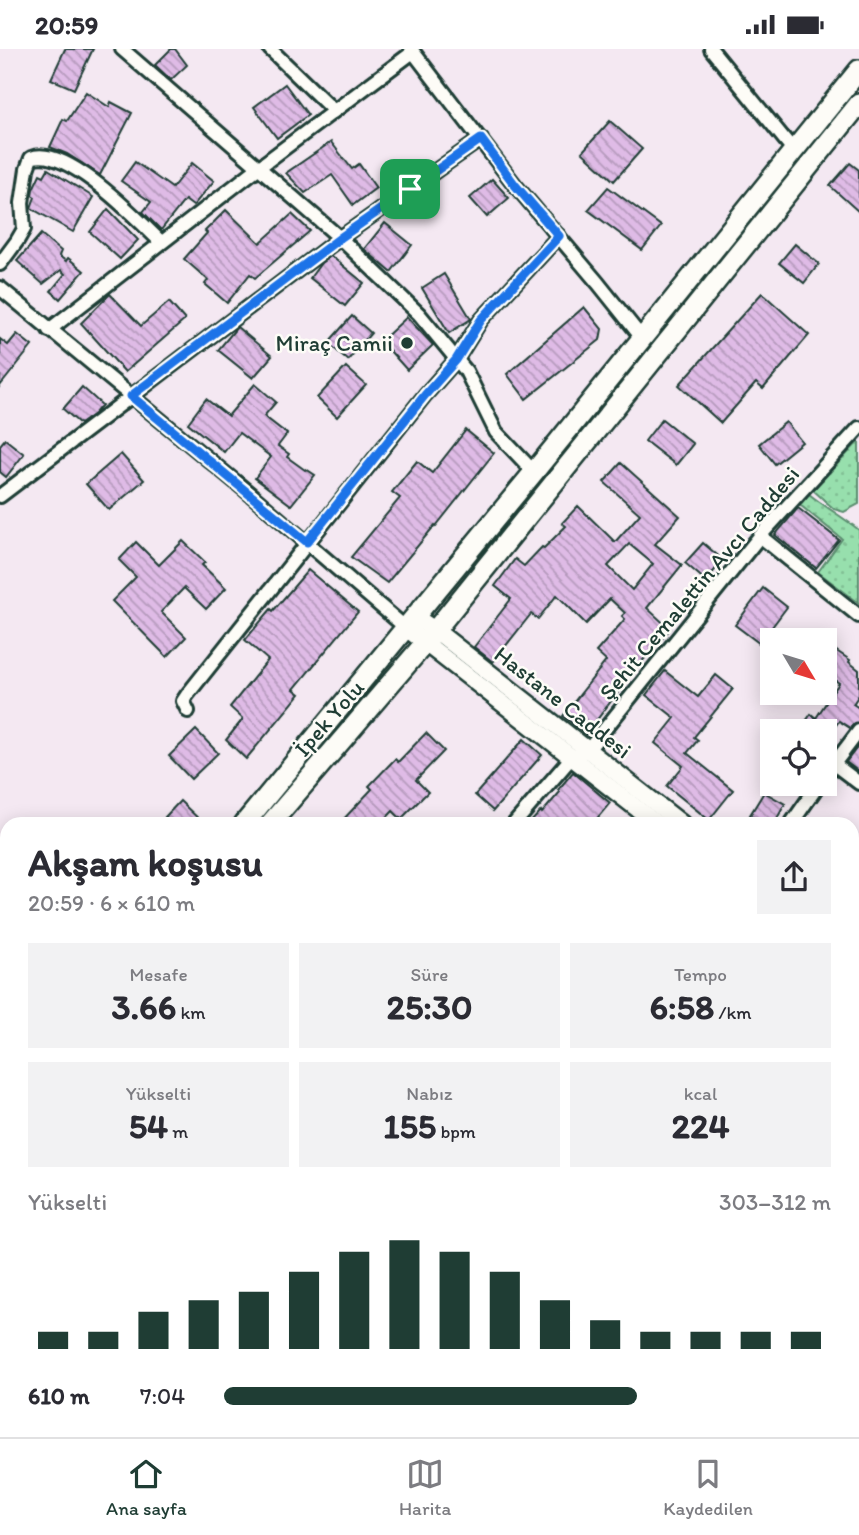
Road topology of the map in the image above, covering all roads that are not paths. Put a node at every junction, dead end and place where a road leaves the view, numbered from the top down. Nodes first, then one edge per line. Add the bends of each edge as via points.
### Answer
1 (121, 49) edge
2 (270, 49) edge
3 (711, 49) edge
4 (412, 50) edge
5 (859, 70) edge
6 (859, 104) edge
7 (334, 111) junction
8 (481, 139) junction
9 (794, 151) junction
10 (258, 168) junction
11 (559, 236) junction
12 (340, 238) junction
13 (161, 242) junction
14 (0, 264) edge
15 (0, 288) edge
16 (49, 330) junction
17 (642, 338) junction
18 (456, 360) junction
19 (131, 396) junction
20 (859, 428) edge
21 (534, 472) junction
22 (0, 496) edge
23 (760, 536) junction
24 (307, 542) junction
25 (859, 616) edge
26 (410, 622) junction
27 (430, 637) junction
28 (188, 711) dead end
29 (859, 731) edge
30 (588, 750) junction
31 (572, 757) junction
32 (837, 760) edge
33 (837, 766) edge
34 (859, 783) edge
35 (811, 796) edge
36 (250, 817) edge
37 (276, 817) edge
38 (520, 817) edge
39 (648, 817) edge
40 (673, 817) edge
41 (796, 817) edge

1 - 10 street
2 - 7 street
3 - 9 street
4 - 7 street
4 - 8 street
5 - 9 highway
6 - 27 highway, İpek Yolu
7 - 10 street
8 - 11 street
8 - 12 street
9 - 17 highway
10 - 12 street
10 - 13 street
11 - 17 street
11 - 18 street via 481,320
12 - 18 street via 419,314
12 - 19 street
13 - 14 street via 88,177 57,159 39,155 31,158 27,169 24,229
13 - 16 street
15 - 16 street
16 - 19 street
17 - 21 highway
18 - 21 street via 496,432
18 - 24 street
19 - 22 street
19 - 24 street
20 - 23 street, Şehit Cemalettin Avcı Caddesi
21 - 26 highway
23 - 25 street
23 - 30 street, Şehit Cemalettin Avcı Caddesi
24 - 26 street
24 - 28 street via 187,695 183,701
26 - 27 main road, Hastane Caddesi
26 - 36 highway
27 - 30 main road, Hastane Caddesi
27 - 31 main road, Hastane Caddesi
27 - 37 highway, İpek Yolu
29 - 32 street
30 - 31 street, Şehit Cemalettin Avcı Caddesi
30 - 40 main road, Hastane Caddesi
31 - 38 street, Şehit Cemalettin Avcı Caddesi
31 - 39 main road, Hastane Caddesi
33 - 34 street
35 - 41 street

